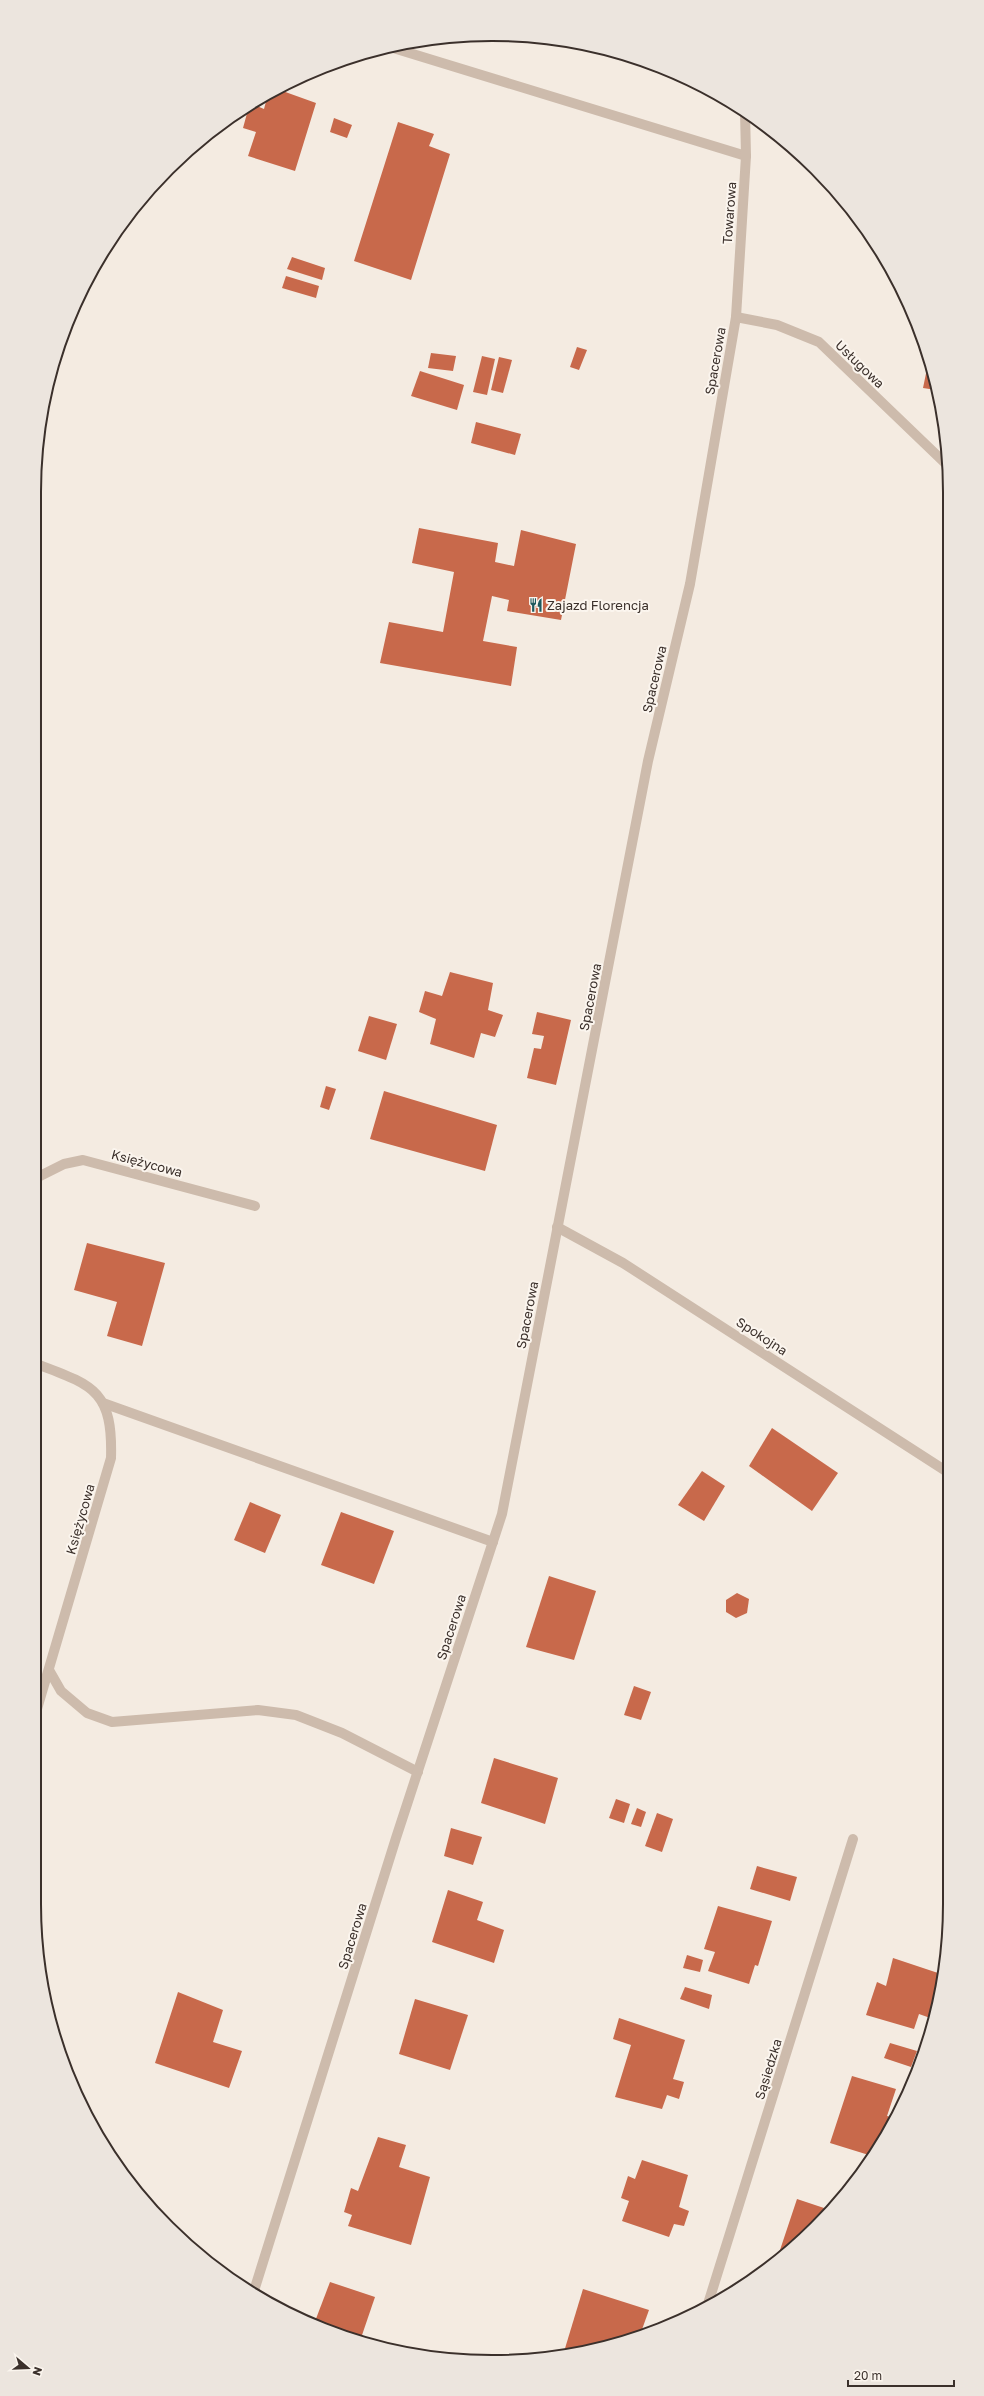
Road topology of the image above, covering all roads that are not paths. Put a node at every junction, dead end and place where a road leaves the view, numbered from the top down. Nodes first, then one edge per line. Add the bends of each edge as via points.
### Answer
1 (401, 51) edge
2 (745, 119) edge
3 (746, 156) junction
4 (736, 317) junction
5 (942, 460) edge
6 (41, 1176) edge
7 (255, 1206) dead end
8 (558, 1227) junction
9 (41, 1366) edge
10 (103, 1403) junction
11 (943, 1469) edge
12 (493, 1542) junction
13 (48, 1670) junction
14 (41, 1695) edge
15 (418, 1772) junction
16 (854, 1839) dead end
17 (255, 2288) edge
18 (709, 2299) edge

1 - 3 street
2 - 3 street, Towarowa
3 - 4 street, Towarowa
4 - 5 street, Usługowa via 777,325 819,342
4 - 8 street, Spacerowa via 690,584 648,761
6 - 7 street, Księżycowa via 64,1164 83,1160
8 - 11 street, Spokojna via 623,1263
8 - 12 street, Spacerowa via 502,1514
9 - 10 street, Księżycowa via 90,1386
10 - 12 street
10 - 13 street, Księżycowa via 112,1432 111,1458
12 - 15 street, Spacerowa
13 - 14 street, Księżycowa
13 - 15 street via 61,1691 87,1713 112,1722 258,1710 296,1715 342,1732
15 - 17 street, Spacerowa
16 - 18 street, Sąsiedzka

